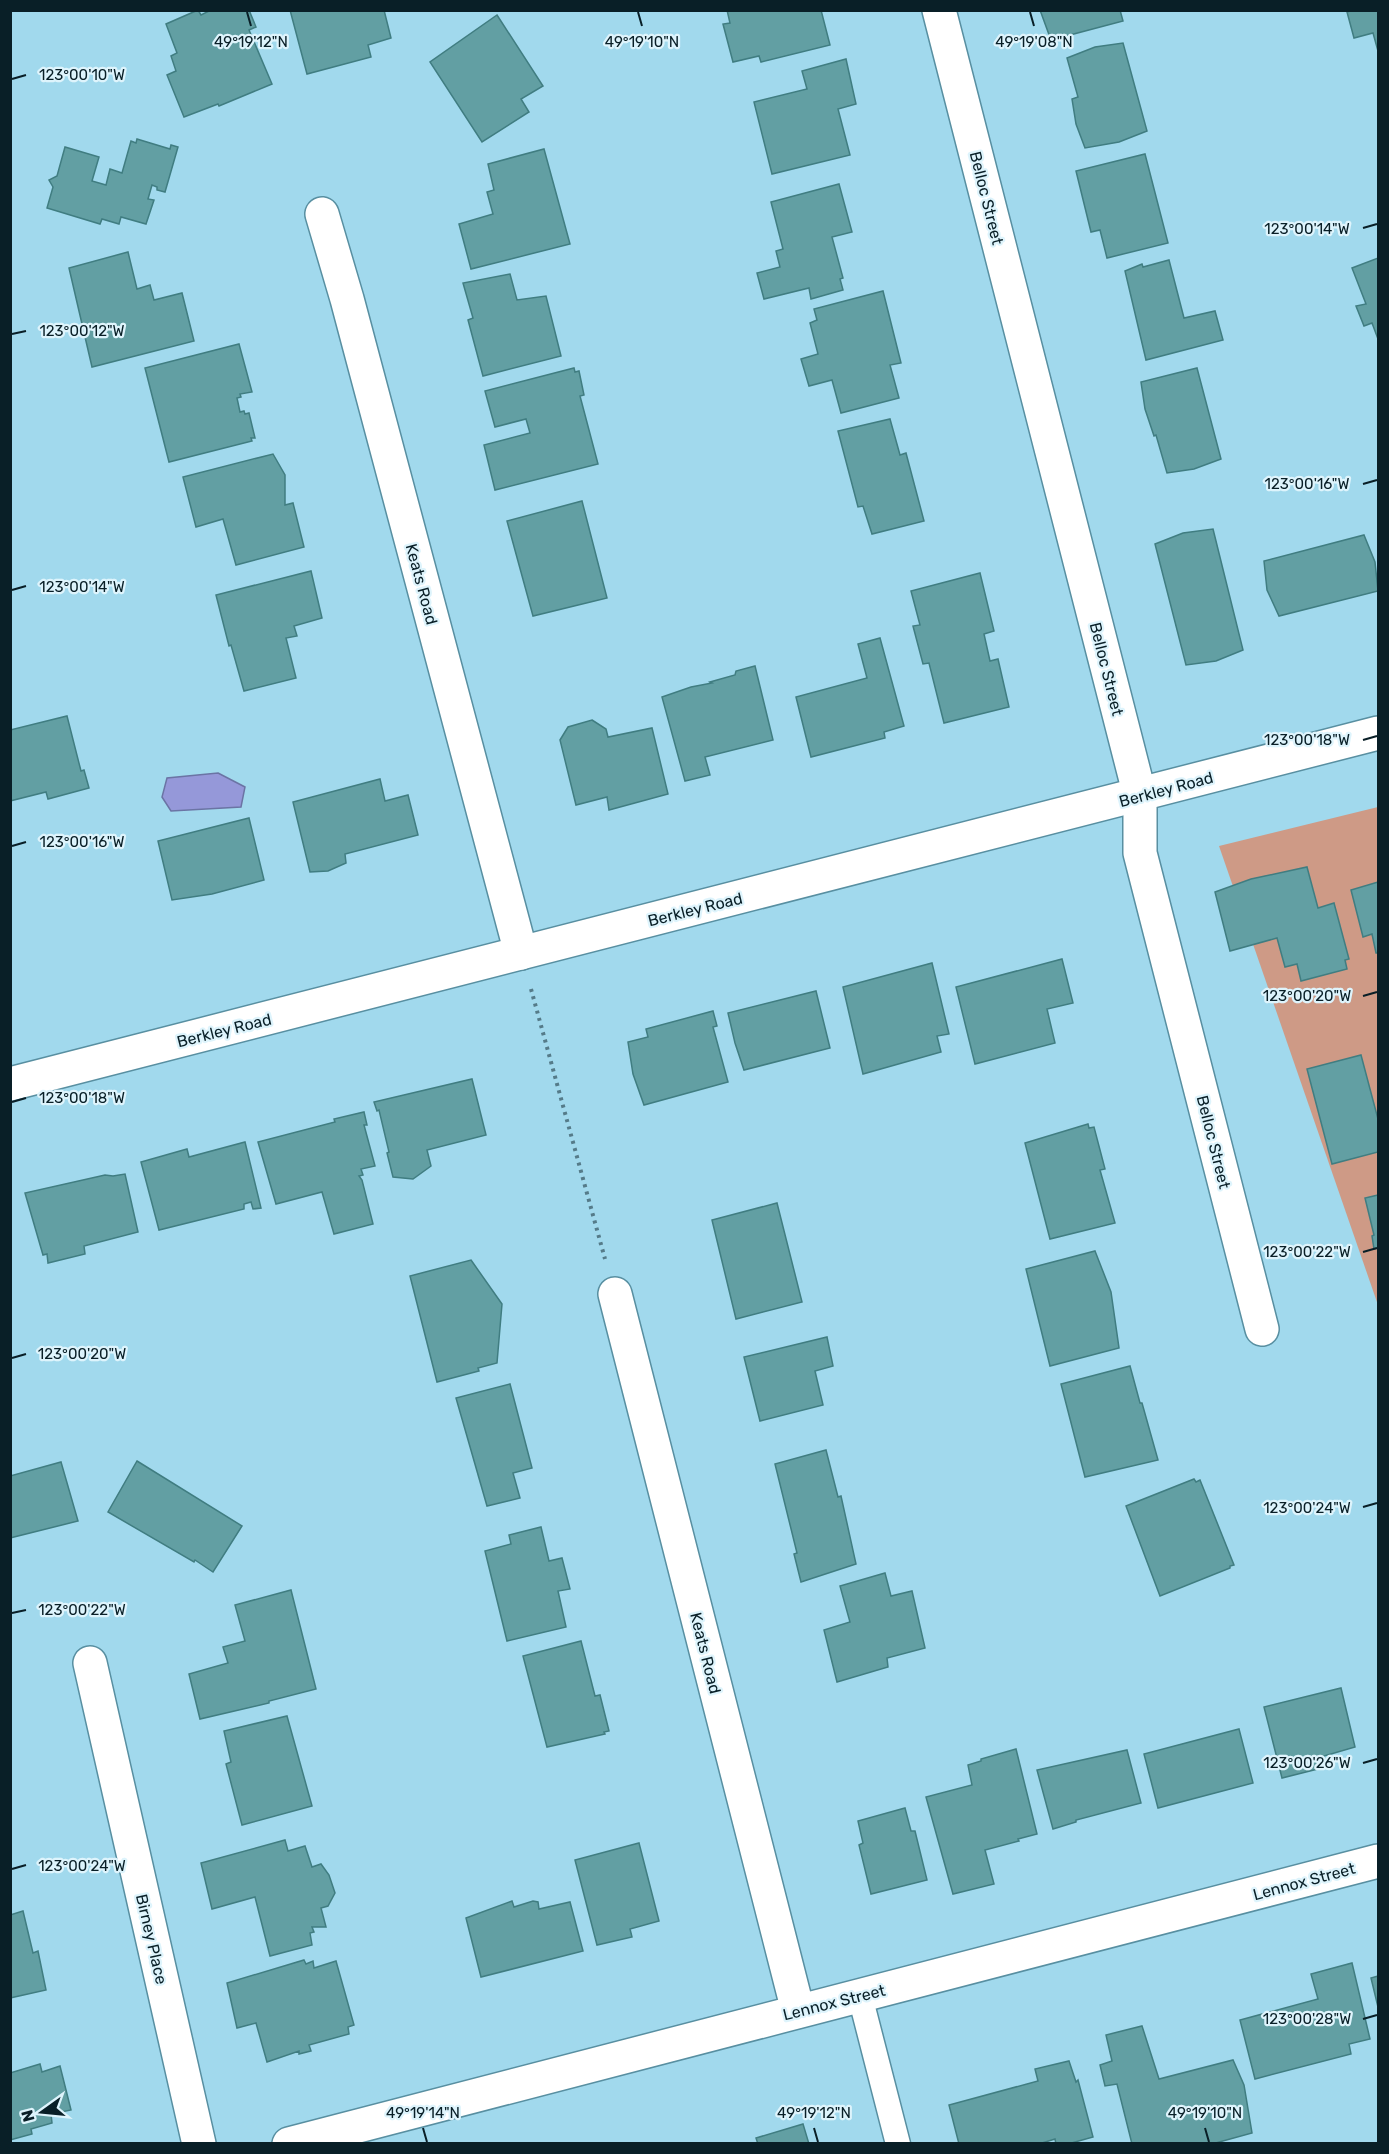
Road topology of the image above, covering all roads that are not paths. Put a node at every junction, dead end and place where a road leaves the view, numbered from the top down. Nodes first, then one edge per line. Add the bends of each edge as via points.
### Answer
1 (939, 10) edge
2 (322, 214) dead end
3 (1378, 733) edge
4 (1140, 796) junction
5 (521, 953) junction
6 (10, 1084) edge
7 (615, 1294) road end
8 (1262, 1329) dead end
9 (90, 1663) dead end
10 (1378, 1862) edge
11 (860, 1996) junction
12 (798, 2011) junction
13 (199, 2144) edge
14 (289, 2144) edge
15 (898, 2144) edge

1 - 4 street, Belloc Street
2 - 5 street, Keats Road
3 - 4 street, Berkley Road
4 - 5 street, Berkley Road
4 - 8 street, Belloc Street via 1140,853
5 - 6 street, Berkley Road
7 - 12 street, Keats Road
9 - 13 street, Birney Place
10 - 11 street, Lennox Street
11 - 12 street, Lennox Street
11 - 15 lane
12 - 14 street, Lennox Street

